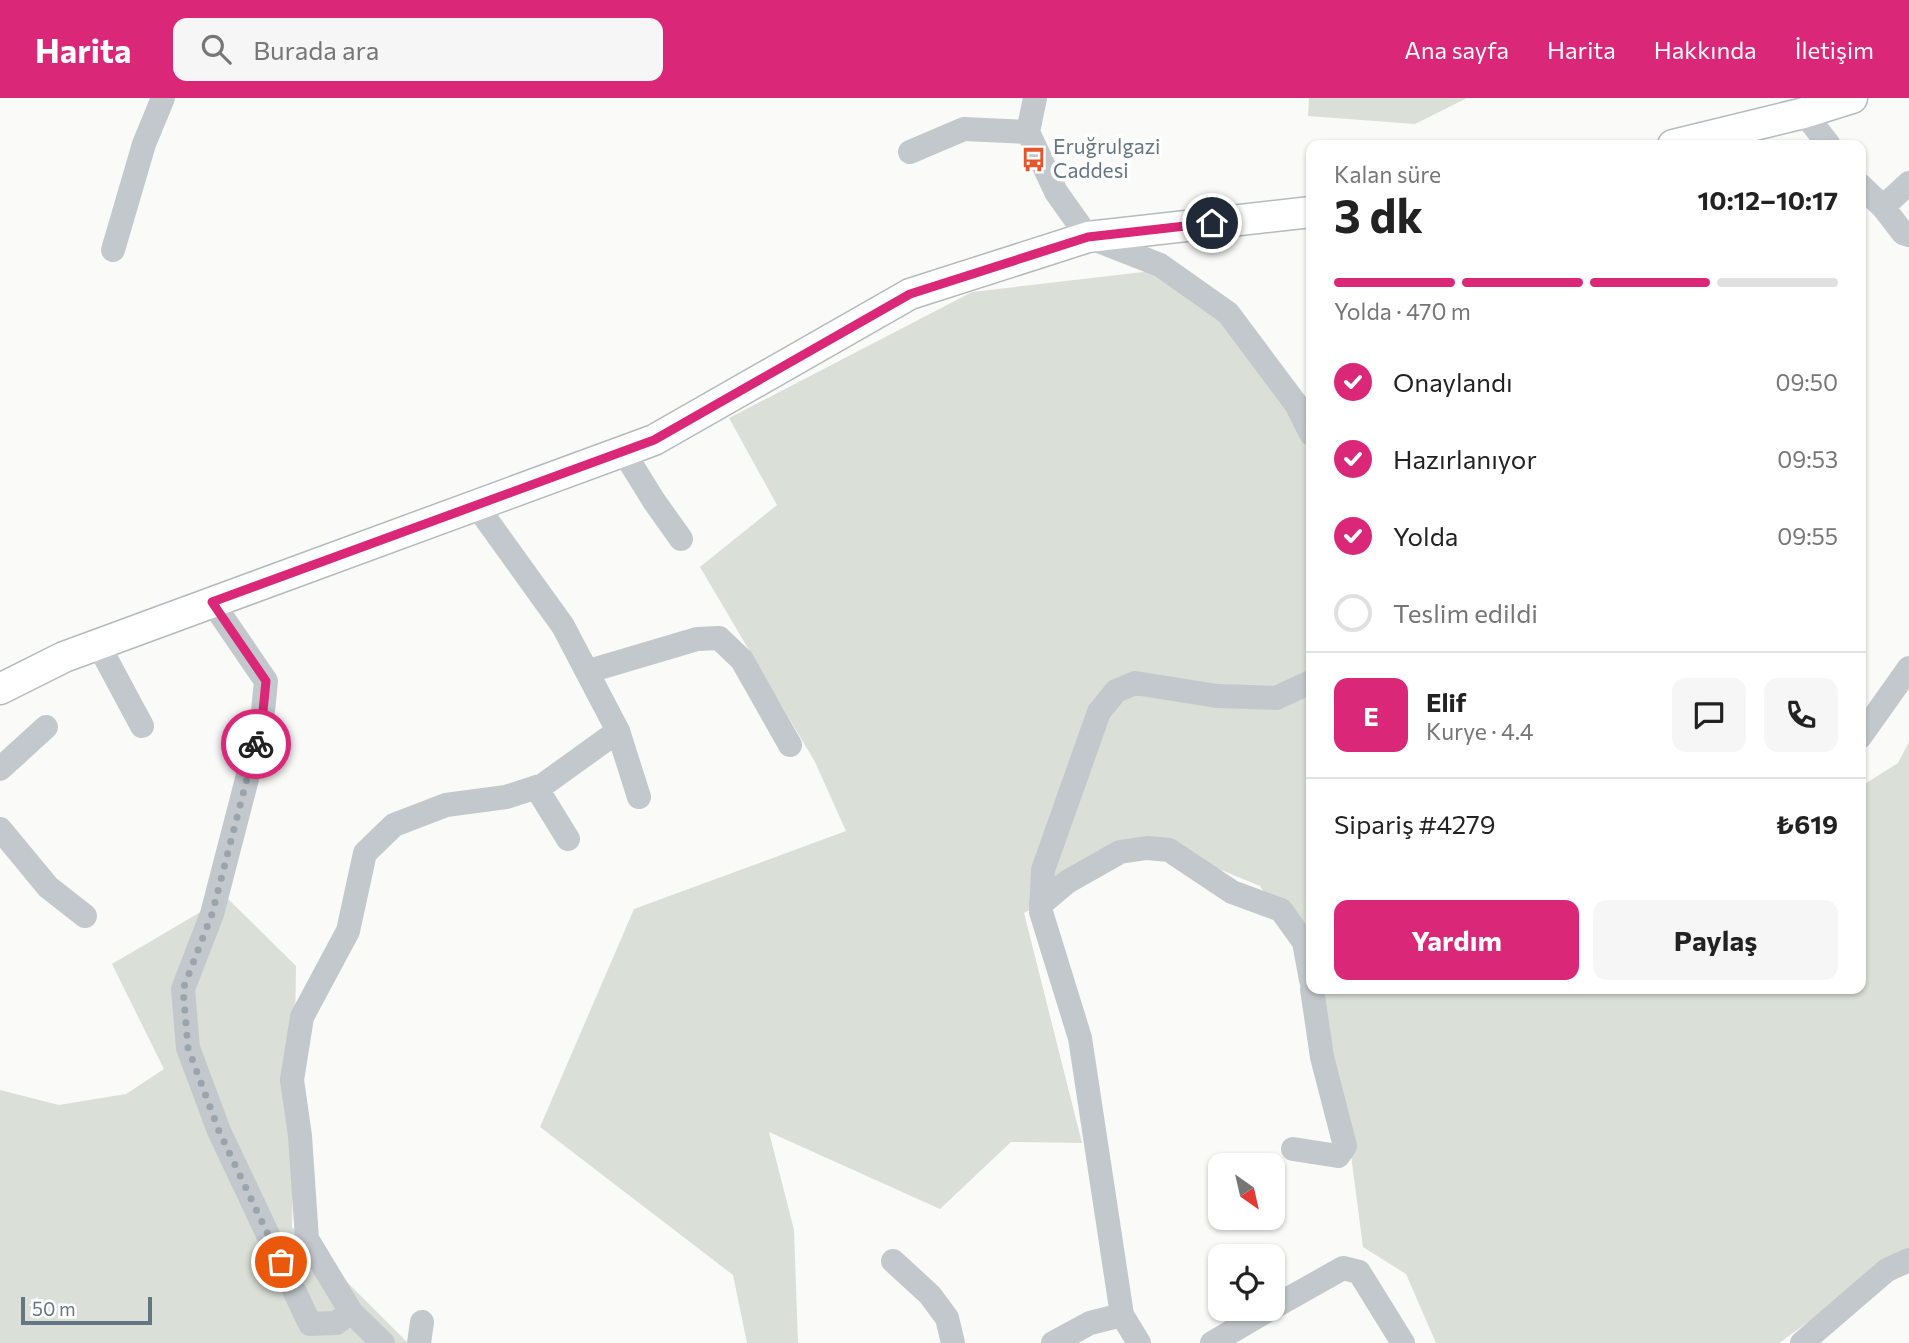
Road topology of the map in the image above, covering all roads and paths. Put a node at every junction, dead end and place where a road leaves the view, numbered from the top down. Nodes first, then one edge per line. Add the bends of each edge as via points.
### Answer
1 (163, 98) edge
2 (1035, 98) edge
3 (1852, 98) edge
4 (1804, 113) junction
5 (1028, 132) junction
6 (1713, 140) edge
7 (1825, 140) edge
8 (910, 152) dead end
9 (1909, 183) edge
10 (1866, 191) edge
11 (1883, 207) junction
12 (1306, 213) edge
13 (1909, 235) edge
14 (1088, 237) junction
15 (113, 250) dead end
16 (1306, 424) edge
17 (624, 451) junction
18 (476, 505) junction
19 (681, 539) dead end
20 (212, 602) junction
21 (98, 644) junction
22 (1909, 668) edge
23 (589, 671) junction
24 (1306, 684) edge
25 (0, 689) edge
26 (142, 726) dead end
27 (46, 727) dead end
28 (1866, 729) edge
29 (618, 731) junction
30 (790, 745) dead end
31 (0, 769) edge
32 (536, 787) junction
33 (639, 797) dead end
34 (0, 830) edge
35 (568, 839) dead end
36 (1041, 904) junction
37 (85, 915) dead end
38 (1306, 953) edge
39 (1313, 994) edge
40 (1293, 1149) dead end
41 (1909, 1260) edge
42 (893, 1261) dead end
43 (1285, 1300) edge
44 (351, 1312) junction
45 (1122, 1315) junction
46 (1249, 1321) edge
47 (383, 1343) edge
48 (953, 1343) edge
49 (1053, 1343) edge
50 (1139, 1343) edge
51 (1212, 1343) edge
52 (1403, 1343) edge
53 (1802, 1343) edge

1 - 15 street via 144,144
2 - 5 street
3 - 4 main road
4 - 6 main road
4 - 7 street
5 - 8 street via 964,129
5 - 14 street via 1056,192
9 - 11 street
10 - 11 street
11 - 13 street
12 - 14 main road
14 - 16 street via 1160,265 1228,313
14 - 17 main road via 910,294 654,440
17 - 18 main road
17 - 19 street
18 - 20 main road
18 - 23 street via 564,626
20 - 21 main road
20 - 44 street via 266,681 262,721 212,914 183,989 188,1048 219,1131 310,1324 336,1323
21 - 25 main road
21 - 26 street
22 - 28 street
23 - 29 street
23 - 30 street via 697,639 719,638 742,660
24 - 36 street via 1276,698 1217,696 1135,683 1116,691 1099,712 1043,870
27 - 31 street
29 - 32 street
29 - 33 street
32 - 35 street
32 - 44 street via 506,797 446,805 394,825 365,853 348,930 302,1017 292,1080 307,1239
34 - 37 street via 48,887
36 - 38 street via 1067,882 1120,852 1169,850 1232,892 1281,910 1304,942
36 - 45 street via 1080,1038
39 - 40 street via 1322,1057 1345,1146 1338,1156
41 - 53 street via 1887,1270
42 - 48 street via 947,1318
43 - 52 street via 1343,1268 1359,1272
44 - 47 street
45 - 49 street via 1090,1323
45 - 50 street
46 - 51 street

